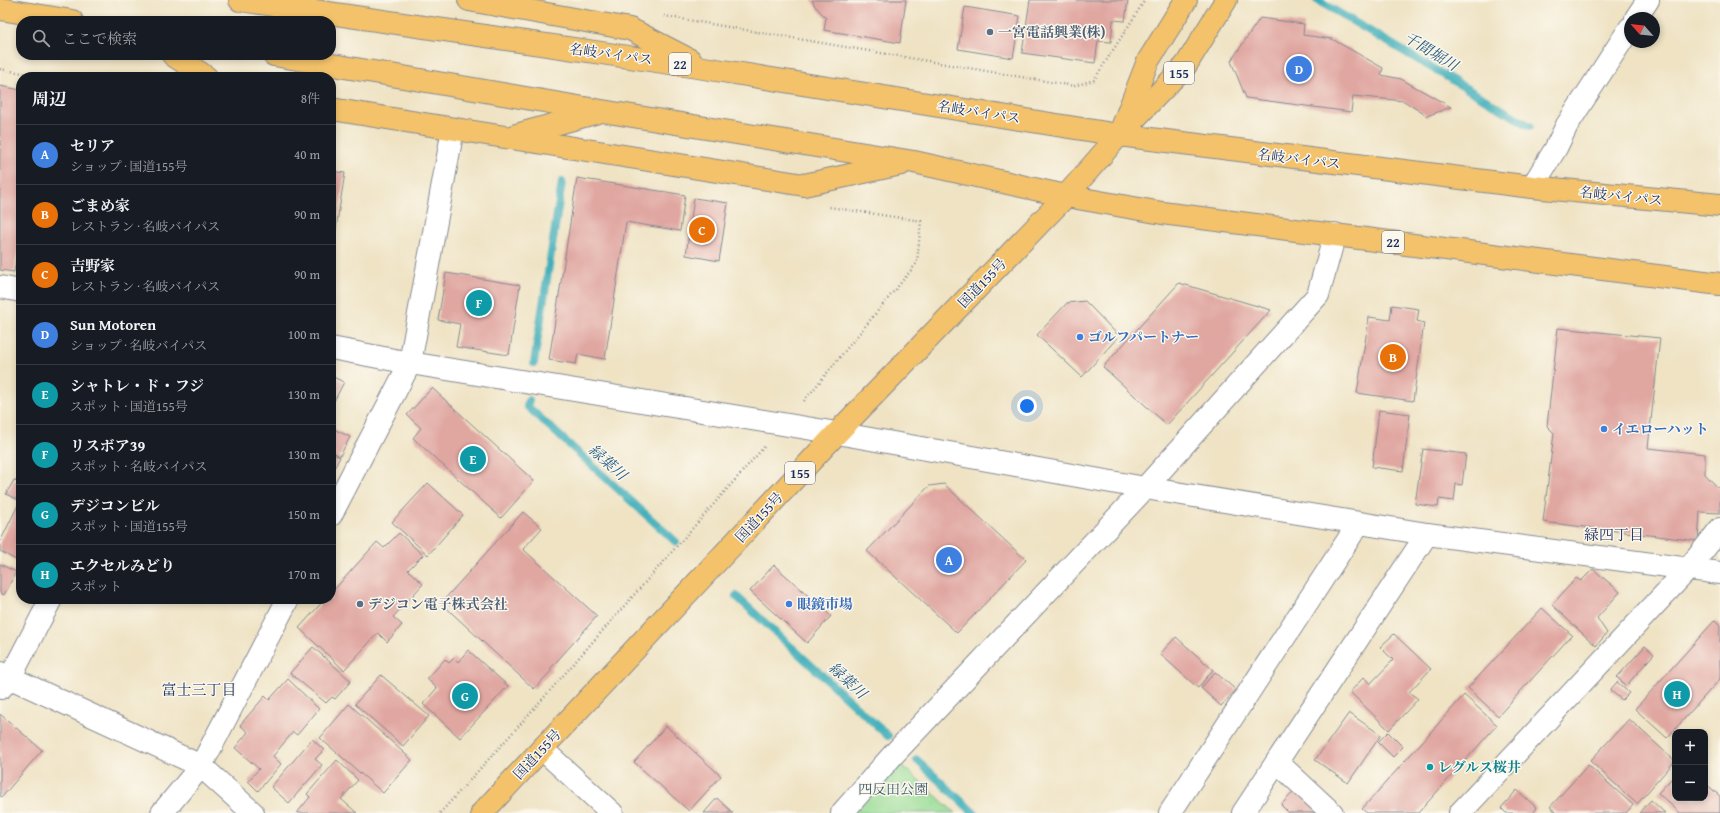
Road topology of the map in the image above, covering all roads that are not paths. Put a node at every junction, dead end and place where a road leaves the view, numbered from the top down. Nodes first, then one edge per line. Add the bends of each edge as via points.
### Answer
1 (240, 0) edge
2 (310, 0) edge
3 (472, 0) edge
4 (1186, 0) edge
5 (1226, 0) edge
6 (1648, 0) edge
7 (290, 8) junction
8 (0, 9) edge
9 (1640, 12) edge
10 (42, 16) edge
11 (1624, 37) edge
12 (180, 60) edge
13 (303, 60) edge
14 (704, 68) junction
15 (198, 72) edge
16 (336, 110) edge
17 (602, 111) junction
18 (452, 129) junction
19 (1119, 135) junction
20 (509, 137) junction
21 (914, 162) junction
22 (1532, 187) junction
23 (1066, 196) junction
24 (1681, 202) junction
25 (1720, 205) edge
26 (1720, 217) edge
27 (1335, 234) junction
28 (1720, 284) edge
29 (0, 287) edge
30 (16, 290) edge
31 (336, 349) edge
32 (410, 363) junction
33 (837, 433) junction
34 (1145, 488) junction
35 (336, 505) edge
36 (1359, 523) junction
37 (1720, 529) edge
38 (1427, 534) junction
39 (1688, 568) junction
40 (1720, 573) edge
41 (48, 604) edge
42 (285, 604) edge
43 (3, 680) edge
44 (542, 749) junction
45 (1277, 762) junction
46 (201, 766) junction
47 (162, 813) edge
48 (252, 813) edge
49 (482, 813) edge
50 (612, 813) edge
51 (842, 813) edge
52 (1170, 813) edge
53 (1243, 813) edge
54 (1332, 813) edge
55 (1460, 813) edge

1 - 7 highway, 名岐バイパス / 22
2 - 7 highway
3 - 14 highway, 22 via 630,29
4 - 19 highway, 国道155号 / 155 via 1148,61
5 - 19 highway, 国道155号 / 155 via 1186,65
6 - 9 street
7 - 14 highway, 名岐バイパス / 22
8 - 10 highway
11 - 22 street via 1567,125
12 - 15 highway
13 - 17 highway, 22
14 - 19 highway, 名岐バイパス / 22
16 - 18 highway, 22
17 - 20 highway
17 - 21 highway, 22
18 - 20 highway, 22
18 - 32 street
19 - 22 highway, 名岐バイパス / 22
19 - 23 highway, 国道155号 / 155
20 - 21 highway, 22 via 804,185
21 - 23 highway, 22
22 - 24 highway, 名岐バイパス / 22
23 - 27 highway, 22 via 1162,213
23 - 33 highway, 国道155号 / 155
24 - 25 highway, 名岐バイパス / 22
24 - 26 highway
27 - 28 highway, 22
27 - 34 street via 1318,295
29 - 30 street
31 - 32 street
32 - 33 street
32 - 35 street
33 - 34 street
33 - 44 highway, 国道155号 / 155
34 - 36 street
34 - 51 street via 892,756
36 - 38 street
36 - 52 street
37 - 39 street
38 - 39 street
38 - 45 street
39 - 40 street
39 - 55 street
41 - 43 street
42 - 46 street
43 - 46 street
44 - 49 highway, 国道155号 / 155
44 - 50 street
45 - 53 street
45 - 54 street
46 - 47 street
46 - 48 street

